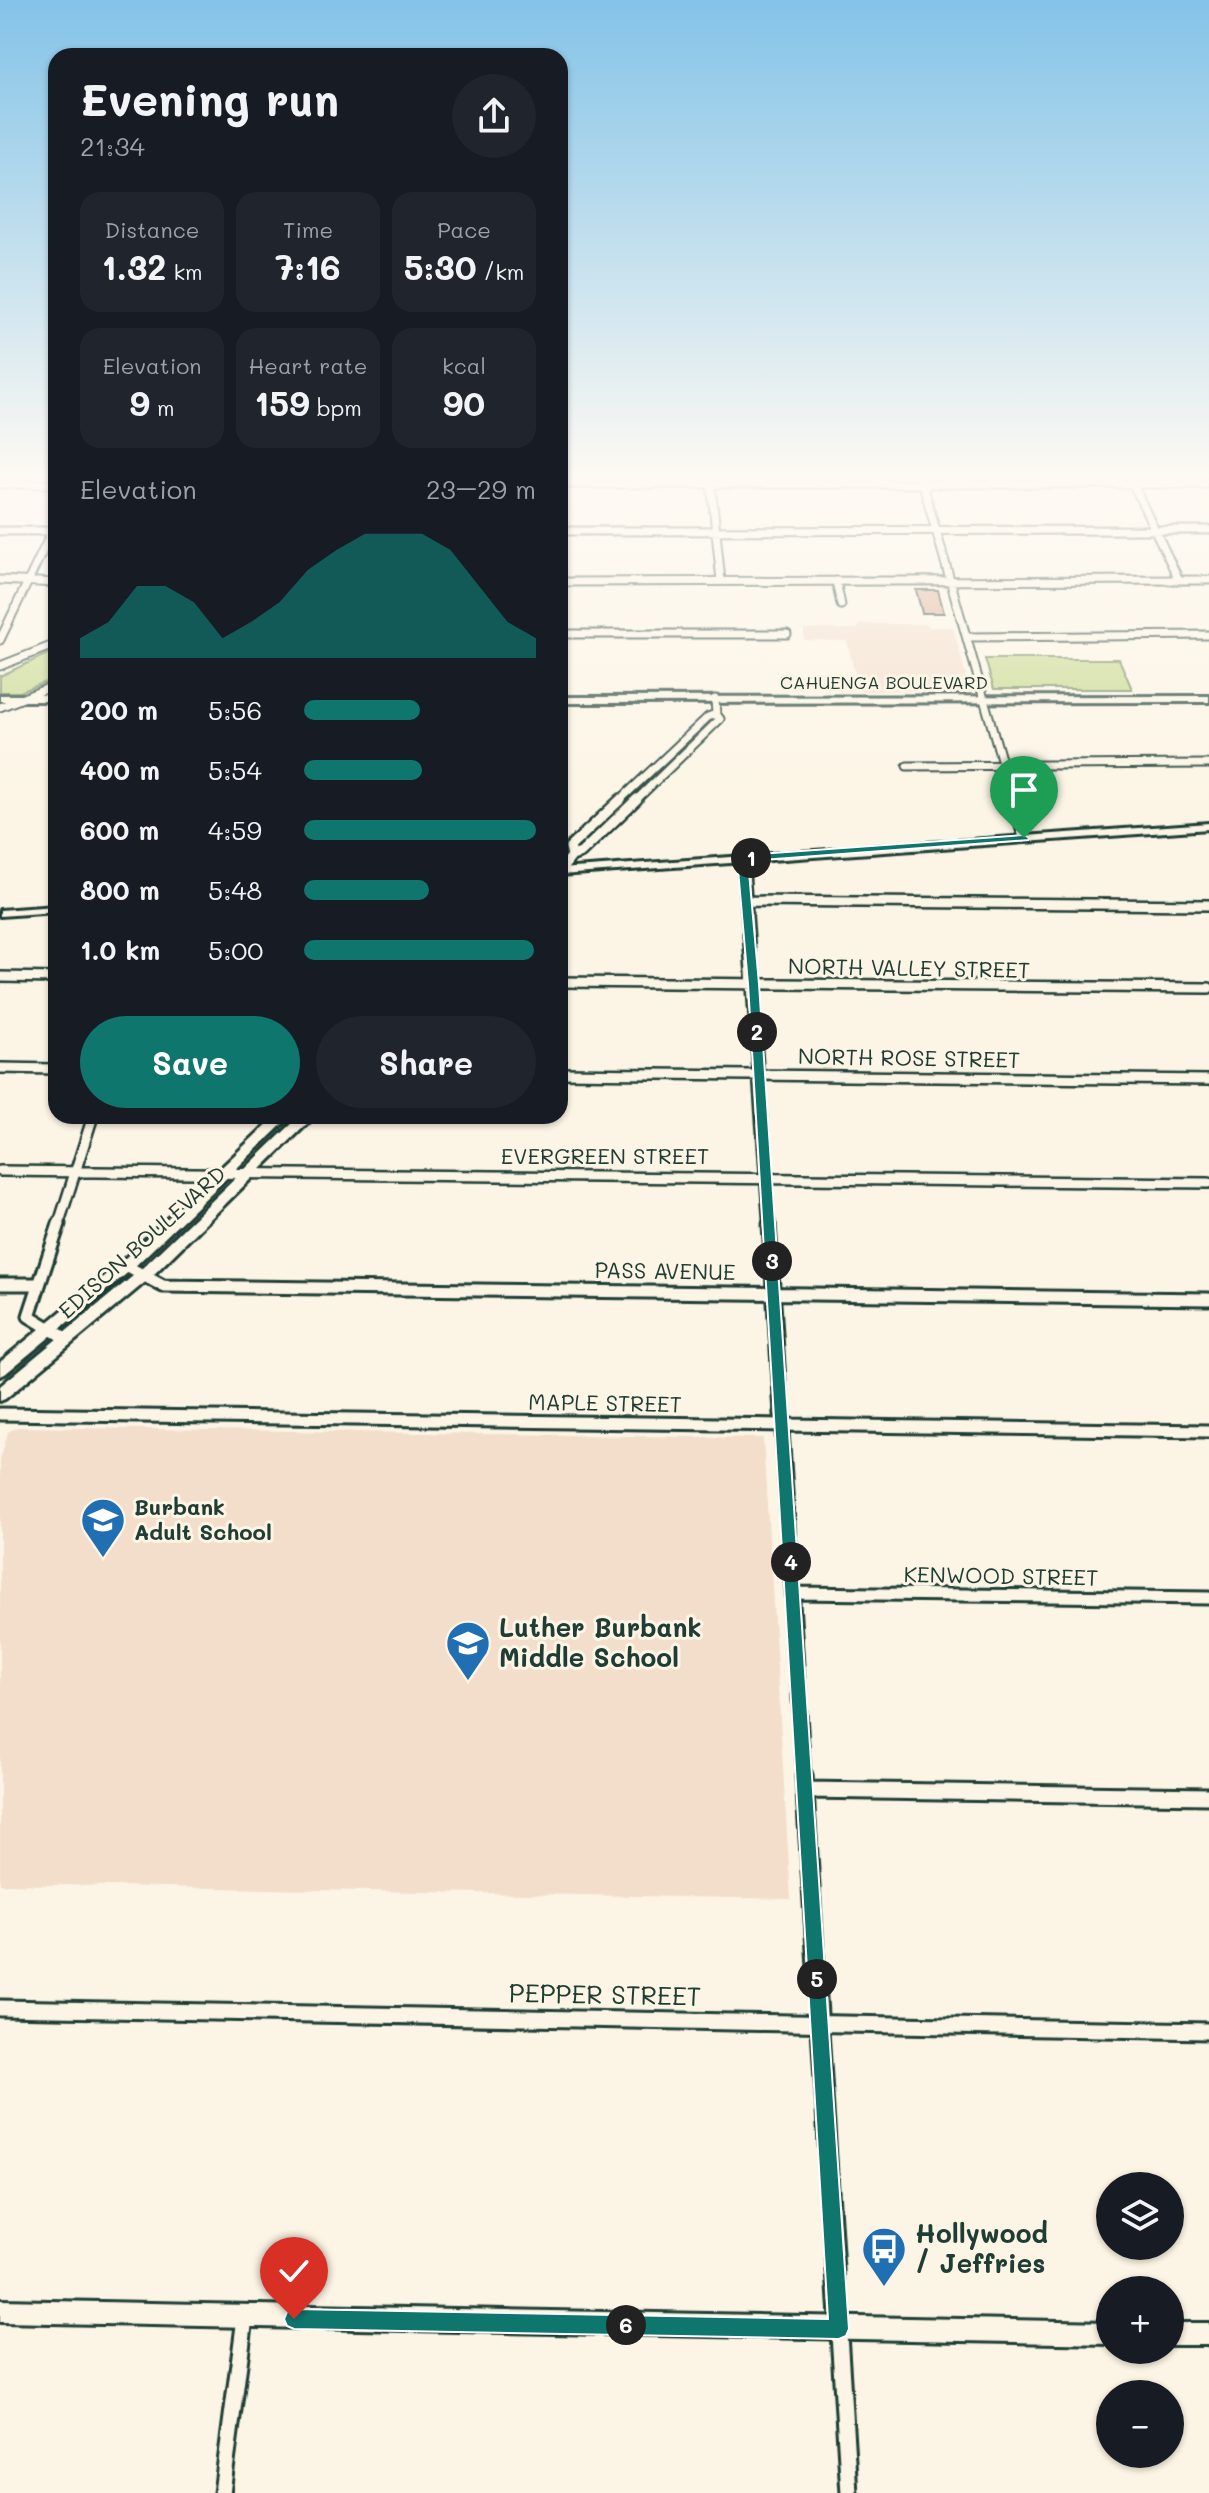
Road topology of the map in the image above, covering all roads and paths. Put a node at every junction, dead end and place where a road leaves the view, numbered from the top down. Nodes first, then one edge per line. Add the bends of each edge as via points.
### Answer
1 (23, 590) edge
2 (838, 590) edge
3 (953, 590) edge
4 (841, 605) dead end
5 (568, 634) edge
6 (787, 634) dead end
7 (1209, 635) edge
8 (967, 637) junction
9 (0, 639) edge
10 (48, 647) edge
11 (0, 666) edge
12 (48, 688) edge
13 (0, 698) edge
14 (23, 698) junction
15 (48, 698) edge
16 (984, 698) junction
17 (715, 699) junction
18 (1209, 699) edge
19 (568, 700) edge
20 (0, 707) edge
21 (1209, 764) edge
22 (1003, 765) junction
23 (907, 766) dead end
24 (1209, 826) edge
25 (1024, 838) junction
26 (743, 858) junction
27 (568, 861) edge
28 (568, 870) edge
29 (747, 901) junction
30 (1209, 905) edge
31 (48, 910) edge
32 (0, 913) edge
33 (0, 977) edge
34 (48, 978) edge
35 (568, 982) edge
36 (754, 984) junction
37 (1209, 988) edge
38 (0, 1068) edge
39 (48, 1069) edge
40 (568, 1073) edge
41 (759, 1074) junction
42 (1209, 1080) edge
43 (91, 1124) edge
44 (276, 1124) edge
45 (300, 1124) edge
46 (0, 1171) edge
47 (76, 1172) junction
48 (224, 1173) junction
49 (250, 1174) junction
50 (766, 1177) junction
51 (1209, 1183) edge
52 (126, 1266) junction
53 (144, 1275) junction
54 (0, 1284) edge
55 (39, 1284) junction
56 (774, 1292) junction
57 (1209, 1299) edge
58 (50, 1328) junction
59 (67, 1339) junction
60 (0, 1370) edge
61 (1, 1397) edge
62 (0, 1414) edge
63 (781, 1425) junction
64 (1209, 1431) edge
65 (793, 1593) junction
66 (1209, 1598) edge
67 (805, 1790) junction
68 (1209, 1796) edge
69 (0, 2008) edge
70 (820, 2025) junction
71 (1209, 2031) edge
72 (0, 2311) edge
73 (245, 2318) junction
74 (839, 2329) junction
75 (1096, 2333) edge
76 (1184, 2334) edge
77 (1209, 2334) edge
78 (222, 2493) edge
79 (849, 2493) edge

1 - 9 street
2 - 4 street
3 - 8 street
5 - 6 street
7 - 8 street
8 - 16 street
10 - 11 street
12 - 14 street
13 - 14 main road
14 - 15 main road
14 - 20 street
16 - 17 main road, CAHUENGA BOULEVARD
16 - 18 main road, CAHUENGA BOULEVARD
16 - 22 street
17 - 19 main road, CAHUENGA BOULEVARD
17 - 27 street via 720,719
21 - 22 street
22 - 23 street
22 - 25 street
24 - 25 main road
25 - 26 main road
26 - 28 main road
26 - 29 street
29 - 30 street
29 - 36 street
31 - 32 main road
33 - 34 street
35 - 36 street, NORTH VALLEY STREET
36 - 37 street, NORTH VALLEY STREET
36 - 41 street
38 - 39 street
40 - 41 street, NORTH ROSE STREET
41 - 42 street, NORTH ROSE STREET
41 - 50 street
43 - 47 street
44 - 48 main road, EDISON BOULEVARD
45 - 49 main road, EDISON BOULEVARD
46 - 47 street, EVERGREEN STREET
47 - 48 street, EVERGREEN STREET
47 - 55 street
48 - 49 street, EVERGREEN STREET
48 - 52 main road, EDISON BOULEVARD
49 - 50 street, EVERGREEN STREET
49 - 53 main road, EDISON BOULEVARD
50 - 51 street, EVERGREEN STREET
50 - 56 street
52 - 53 street, PASS AVENUE
52 - 58 main road, EDISON BOULEVARD
53 - 56 street, PASS AVENUE via 163,1286
53 - 59 main road, EDISON BOULEVARD
54 - 55 street
55 - 58 street via 29,1316
56 - 57 street, PASS AVENUE
56 - 63 street
58 - 59 street
58 - 60 main road, EDISON BOULEVARD
59 - 61 main road, EDISON BOULEVARD
62 - 63 street, MAPLE STREET
63 - 64 street, MAPLE STREET
63 - 65 street
65 - 66 street, KENWOOD STREET
65 - 67 street
67 - 68 street
67 - 70 street
69 - 70 street, PEPPER STREET
70 - 71 street, PEPPER STREET
70 - 74 street
72 - 73 main road
73 - 74 main road
73 - 78 street
74 - 75 main road
74 - 79 street
76 - 77 main road

